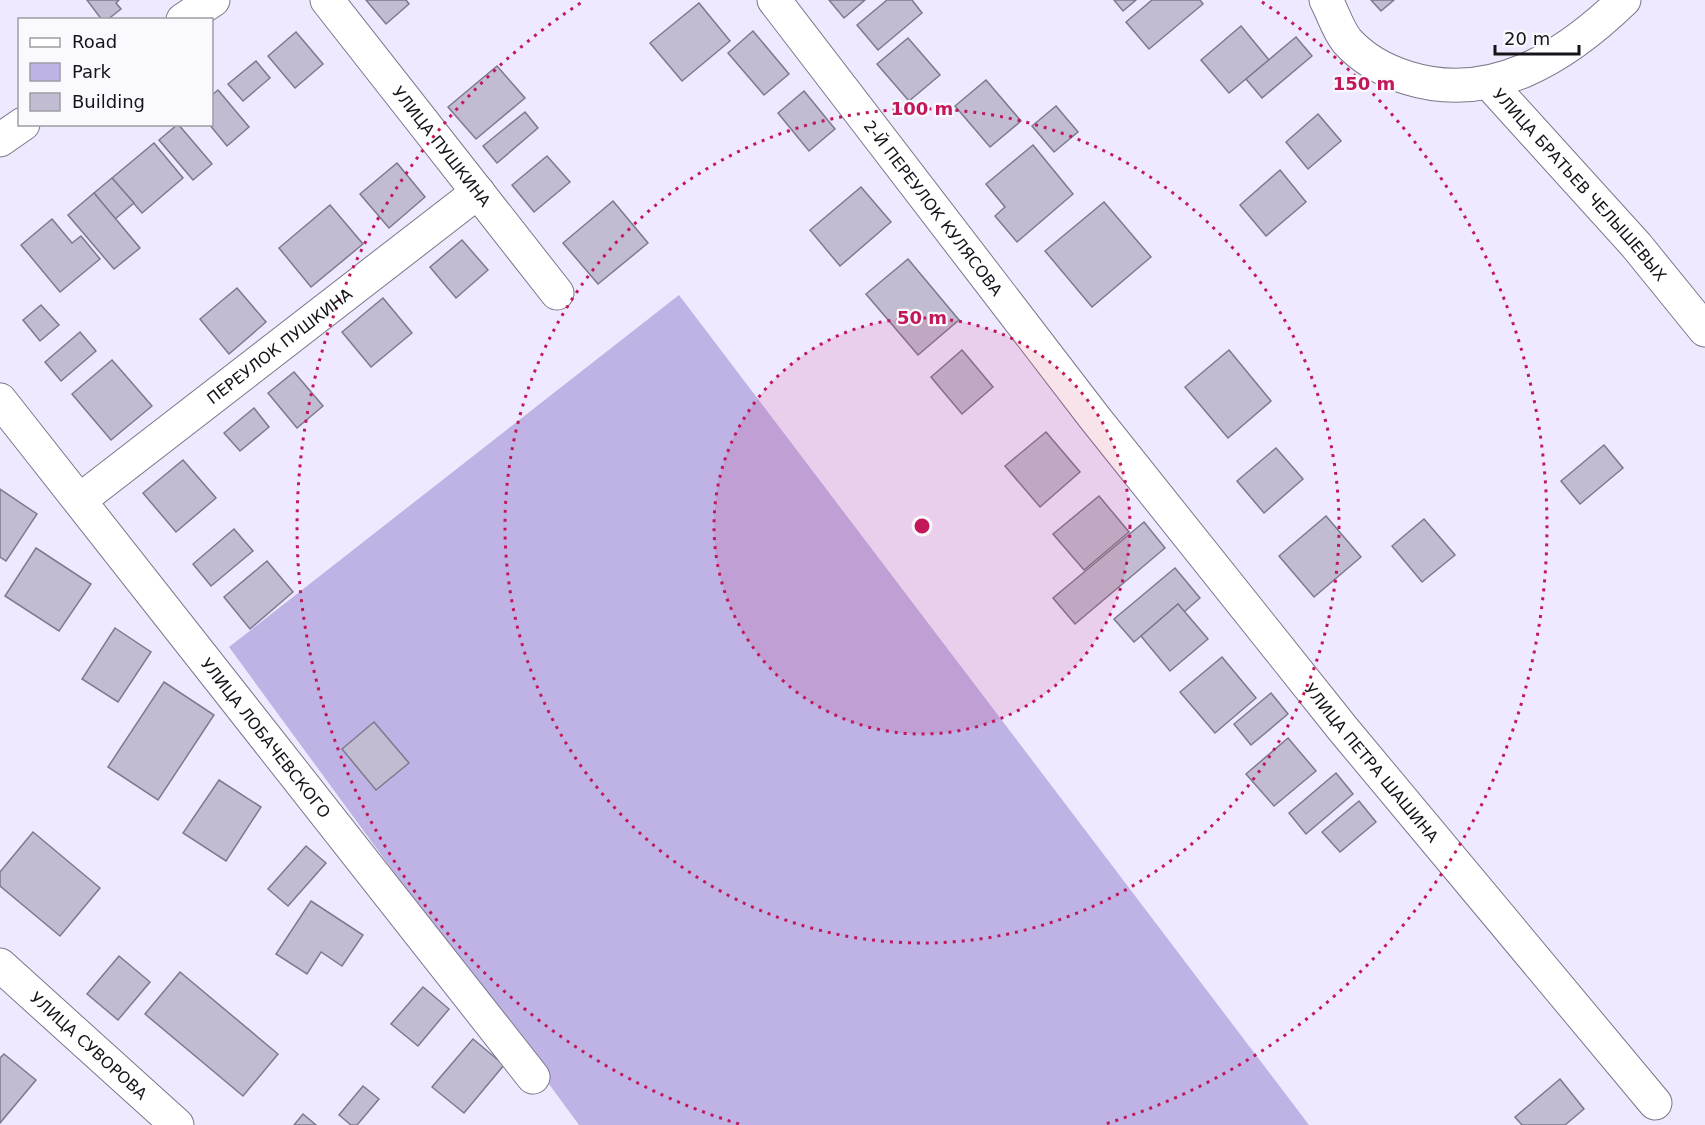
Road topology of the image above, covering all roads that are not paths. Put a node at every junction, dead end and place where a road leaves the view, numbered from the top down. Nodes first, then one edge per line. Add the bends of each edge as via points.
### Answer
1 (213, 0) edge
2 (327, 0) edge
3 (774, 0) edge
4 (1326, 0) edge
5 (1624, 0) edge
6 (186, 18) edge
7 (1490, 84) junction
8 (20, 126) edge
9 (0, 140) edge
10 (478, 192) junction
11 (557, 293) dead end
12 (1705, 330) edge
13 (0, 400) edge
14 (1094, 417) joint
15 (80, 500) junction
16 (0, 965) edge
17 (533, 1077) dead end
18 (1655, 1103) dead end
19 (177, 1125) edge

1 - 6 street
2 - 10 street, УЛИЦА ПУШКИНА
3 - 14 street, 2-Й ПЕРЕУЛОК КУЛЯСОВА
4 - 7 street, УЛИЦА БРАТЬЕВ ЧЕЛЫШЕВЫХ via 1347,40 1382,70 1434,86
5 - 7 street via 1598,25 1552,57
7 - 12 street, УЛИЦА БРАТЬЕВ ЧЕЛЫШЕВЫХ via 1636,245
8 - 9 street
10 - 11 street, УЛИЦА ПУШКИНА
10 - 15 street, ПЕРЕУЛОК ПУШКИНА
13 - 15 street, УЛИЦА ЛОБАЧЕВСКОГО
14 - 18 street, УЛИЦА ПЕТРА ШАШИНА via 1343,729
15 - 17 street, УЛИЦА ЛОБАЧЕВСКОГО
16 - 19 street, УЛИЦА СУВОРОВА

